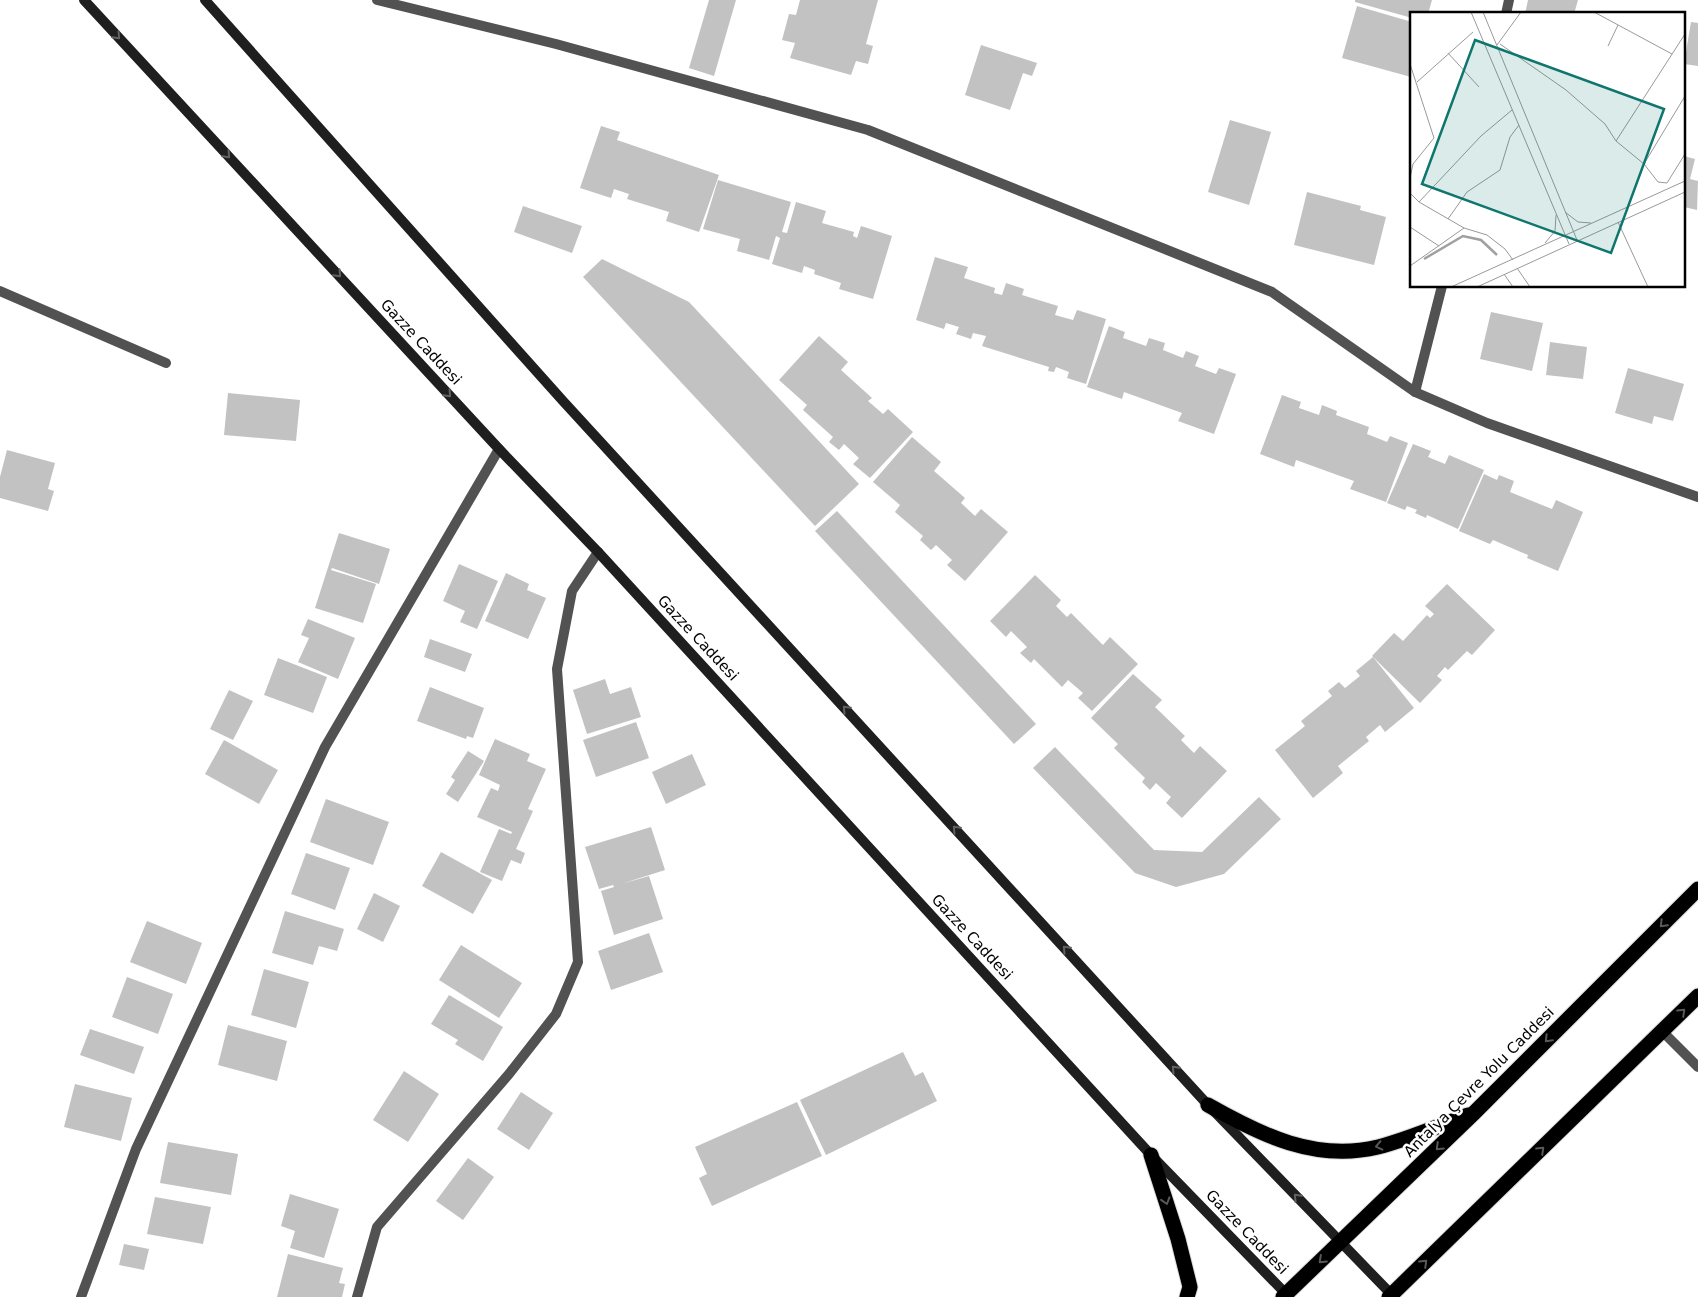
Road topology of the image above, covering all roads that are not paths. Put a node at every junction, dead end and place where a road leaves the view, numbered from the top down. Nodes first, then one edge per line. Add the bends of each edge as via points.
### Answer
1 (84, 0) edge
2 (205, 0) edge
3 (377, 0) edge
4 (1441, 288) edge
5 (0, 291) edge
6 (166, 363) dead end
7 (1414, 392) junction
8 (499, 449) junction
9 (1698, 497) edge
10 (598, 552) junction
11 (1698, 889) edge
12 (1698, 996) edge
13 (1662, 1031) junction
14 (1698, 1067) edge
15 (1208, 1105) junction
16 (1474, 1113) junction
17 (1151, 1155) junction
18 (1341, 1242) junction
19 (1286, 1296) edge
20 (1391, 1296) edge
21 (80, 1297) edge
22 (358, 1297) edge
23 (1188, 1297) edge

1 -> 8 main road, Gazze Caddesi
15 -> 2 main road via 563,401
3 - 7 street via 556,44 868,130 1272,292
4 - 7 street
5 - 6 street
7 - 9 street via 1487,423
8 - 10 main road, Gazze Caddesi
8 - 21 street via 325,748 136,1149
10 - 17 main road, Gazze Caddesi
10 - 22 street via 572,591 557,669 578,962 556,1014 378,1227
11 -> 16 highway, Antalya Çevre Yolu Caddesi
13 -> 12 highway
13 - 14 street
20 -> 13 highway
16 -> 15 highway via 1377,1147 1342,1151 1300,1146 1271,1137
18 -> 15 main road
16 -> 18 highway, Antalya Çevre Yolu Caddesi
17 - 19 main road, Gazze Caddesi
17 -> 23 highway via 1178,1239 1190,1288
18 -> 19 highway, Antalya Çevre Yolu Caddesi
18 - 20 main road

